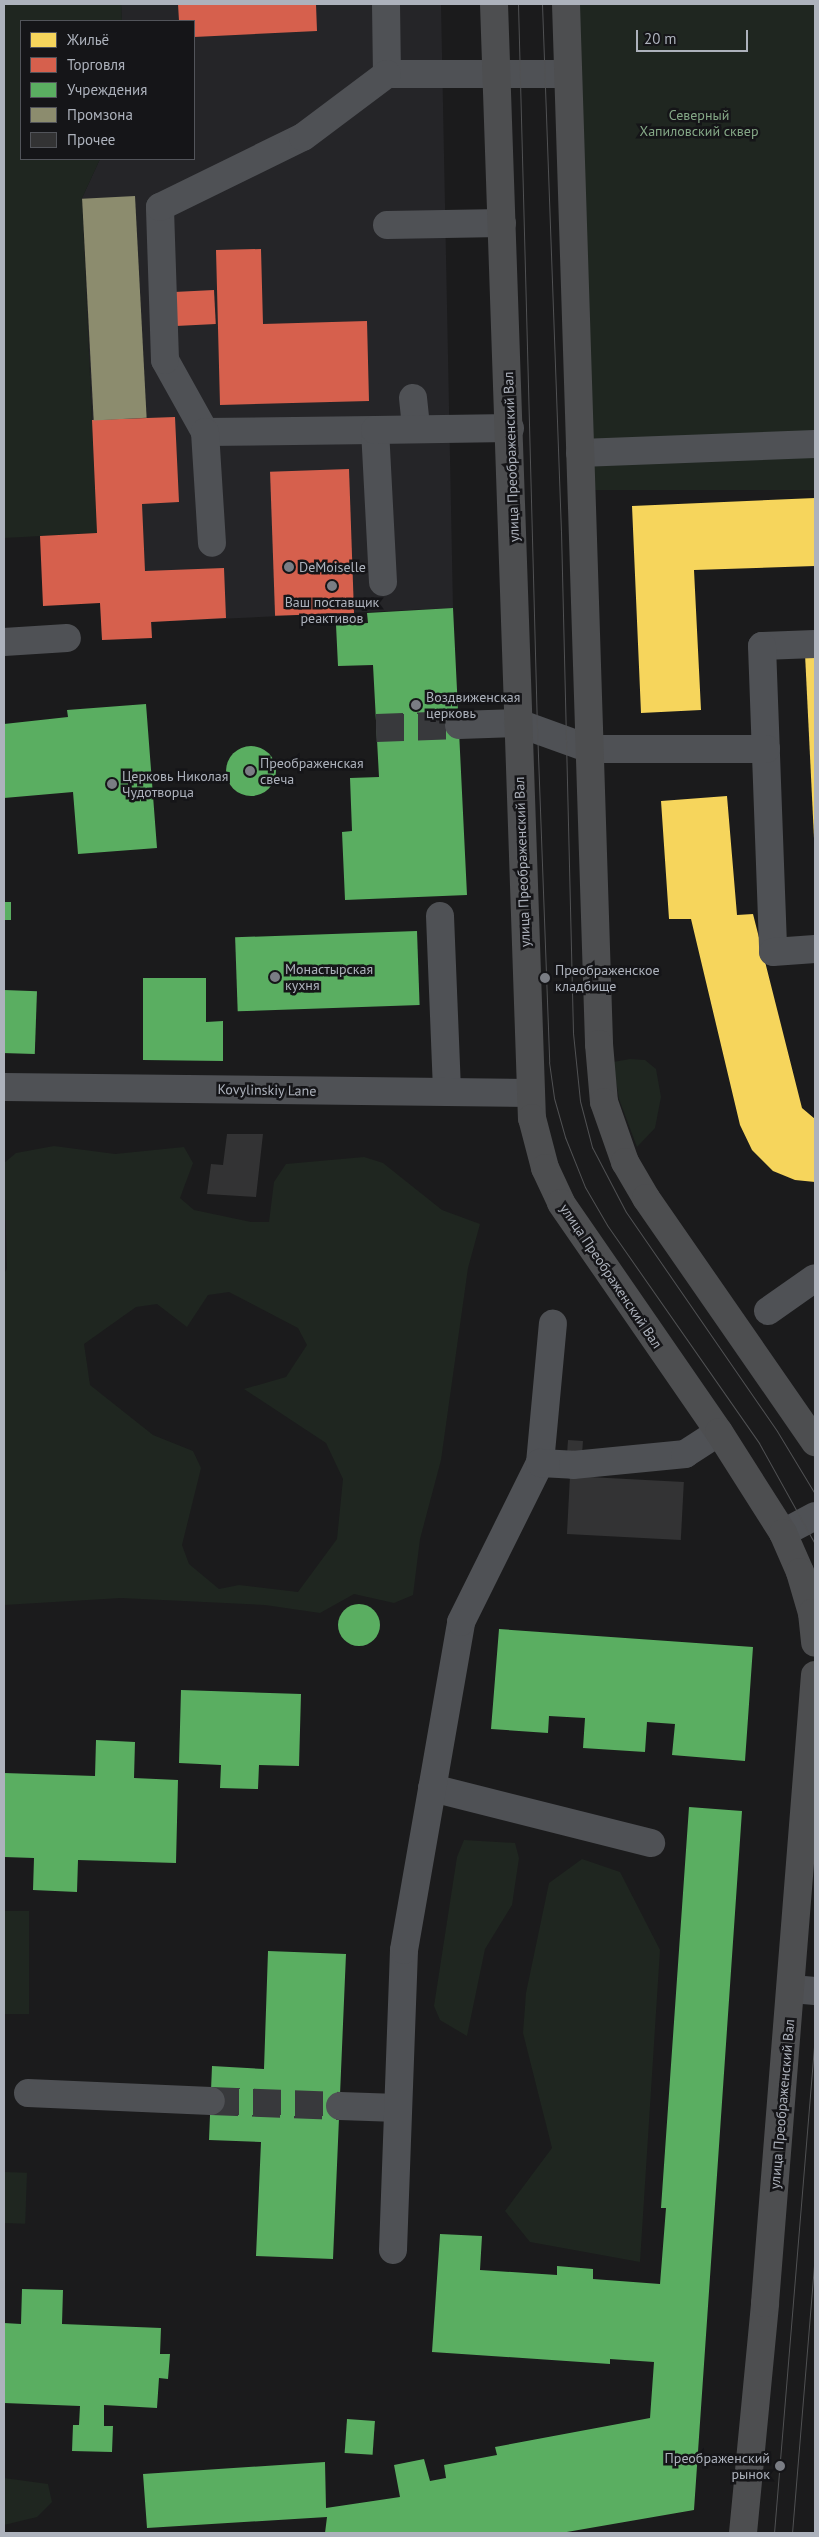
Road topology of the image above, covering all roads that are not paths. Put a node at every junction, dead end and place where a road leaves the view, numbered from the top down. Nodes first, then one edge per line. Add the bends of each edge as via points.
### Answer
1 (386, 4) edge
2 (494, 4) edge
3 (566, 4) edge
4 (387, 74) junction
5 (496, 74) junction
6 (568, 74) junction
7 (502, 223) junction
8 (387, 225) dead end
9 (413, 398) dead end
10 (510, 428) junction
11 (416, 429) junction
12 (375, 430) junction
13 (205, 432) junction
14 (815, 444) edge
15 (580, 453) junction
16 (212, 543) dead end
17 (383, 582) dead end
18 (67, 638) dead end
19 (4, 642) edge
20 (815, 644) edge
21 (518, 723) junction
22 (459, 725) tunnel mouth
23 (590, 749) junction
24 (766, 749) junction
25 (440, 916) dead end
26 (815, 949) edge
27 (4, 1087) edge
28 (447, 1092) junction
29 (530, 1093) junction
30 (815, 1278) edge
31 (768, 1311) dead end
32 (553, 1324) dead end
33 (719, 1432) junction
34 (815, 1442) edge
35 (540, 1463) junction
36 (815, 1516) edge
37 (783, 1533) junction
38 (815, 1643) edge
39 (815, 1675) edge
40 (432, 1788) junction
41 (651, 1843) dead end
42 (803, 1990) edge
43 (28, 2093) dead end
44 (210, 2100) tunnel mouth
45 (340, 2106) tunnel mouth
46 (398, 2108) junction
47 (393, 2250) dead end
48 (743, 2533) edge

1 - 4 street
2 - 5 main road, улица Преображенский Вал
3 - 6 main road
4 - 5 street
4 - 13 street via 303,137 160,206 165,360
5 - 6 street
5 - 7 main road, улица Преображенский Вал
6 - 15 main road
7 - 8 street
7 - 10 main road, улица Преображенский Вал
9 - 11 street
10 - 11 street
10 - 21 main road, улица Преображенский Вал
11 - 12 street
12 - 13 street
12 - 17 street
13 - 16 street
14 - 15 street
15 - 23 main road
18 - 19 street
20 - 24 street via 762,646
21 - 22 street
21 - 23 street
21 - 29 main road, улица Преображенский Вал
23 - 24 street
23 - 34 main road via 600,1057 604,1102 614,1137 646,1198
24 - 26 street via 773,952
25 - 28 street
27 - 28 street, Kovylinskiy Lane
28 - 29 street, Kovylinskiy Lane
29 - 33 main road, улица Преображенский Вал via 537,1144 561,1203
30 - 31 street
32 - 35 street
33 - 35 street via 685,1454 573,1465
33 - 37 main road, улица Преображенский Вал
35 - 40 street via 461,1622
36 - 37 street
37 - 38 main road, улица Преображенский Вал via 800,1572 812,1612
39 - 42 main road, улица Преображенский Вал
40 - 41 street
40 - 46 street via 404,1950
42 - 48 main road, улица Преображенский Вал
43 - 44 street
45 - 46 street
46 - 47 street

